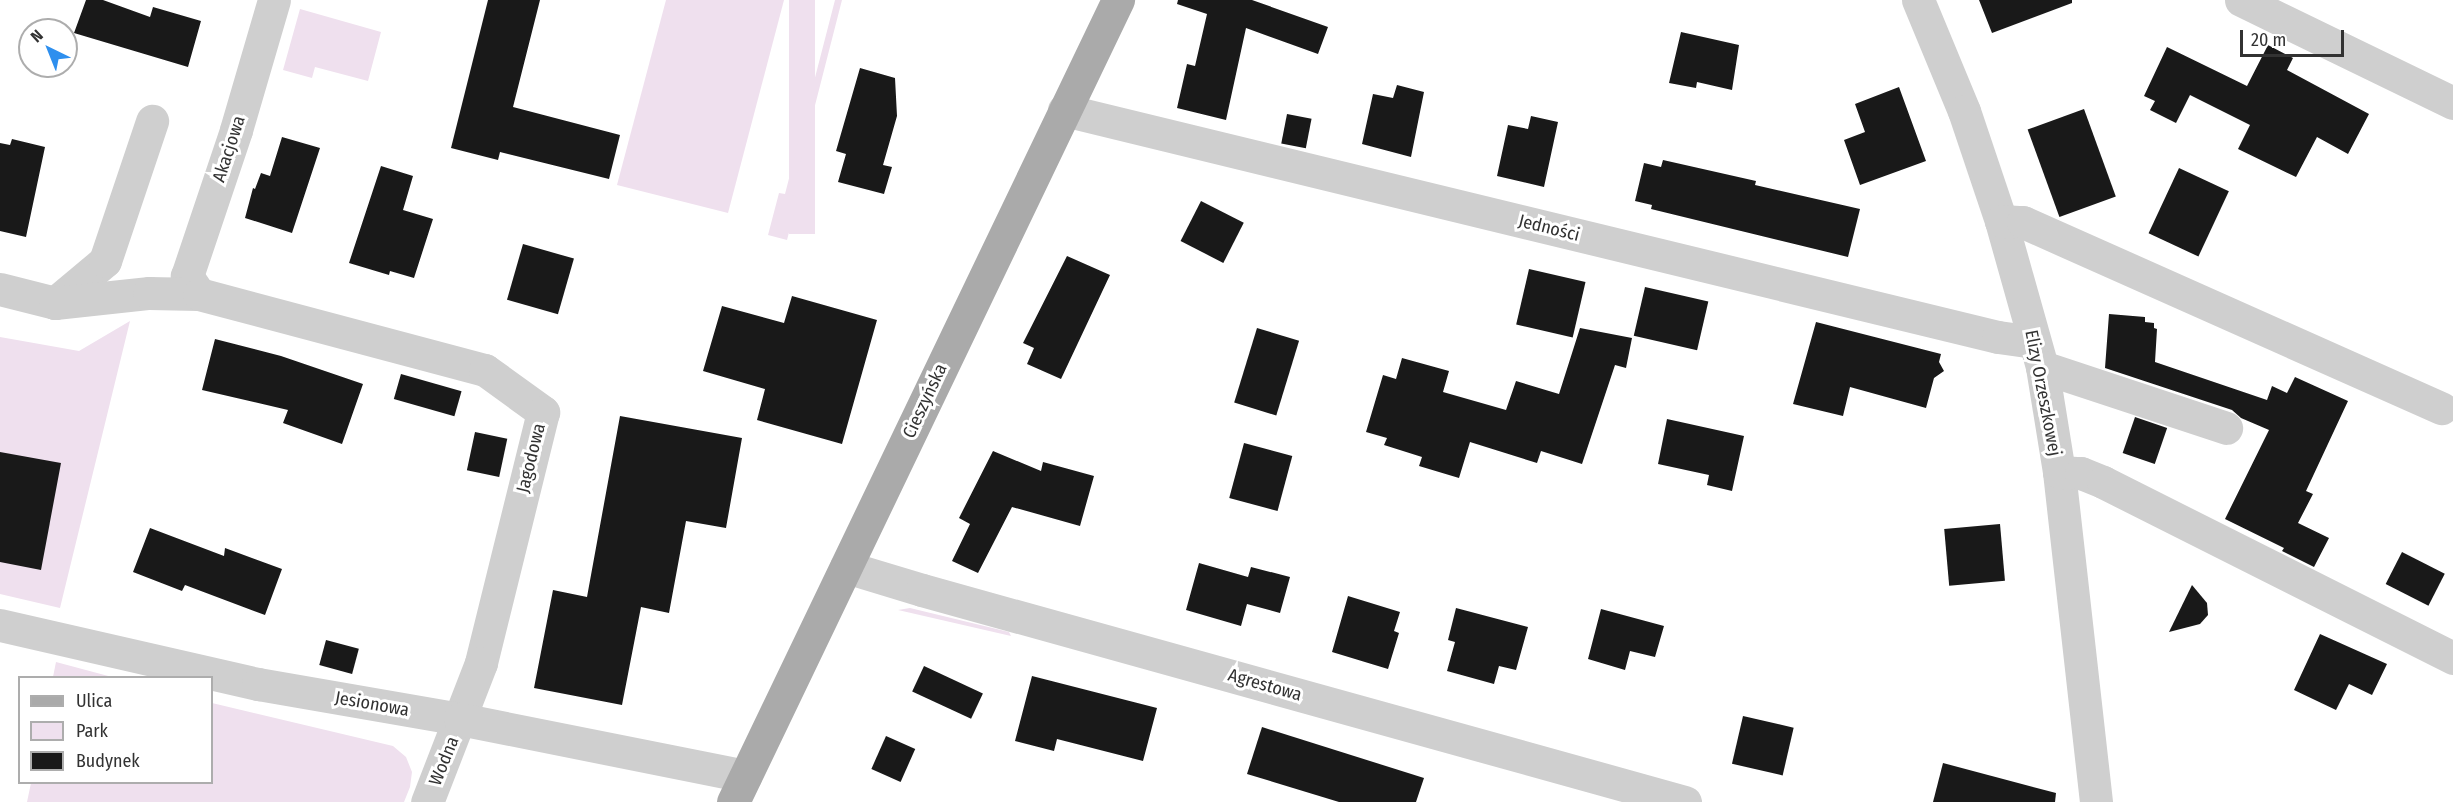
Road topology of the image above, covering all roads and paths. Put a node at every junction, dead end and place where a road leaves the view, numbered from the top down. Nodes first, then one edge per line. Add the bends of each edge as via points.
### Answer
1 (274, 0) edge
2 (1118, 0) edge
3 (1918, 0) edge
4 (2241, 0) edge
5 (2453, 103) edge
6 (1064, 110) junction
7 (152, 121) dead end
8 (2001, 221) junction
9 (0, 289) edge
10 (199, 294) junction
11 (55, 303) junction
12 (2038, 354) junction
13 (2441, 408) dead end
14 (2226, 428) dead end
15 (2059, 472) junction
16 (846, 567) junction
17 (0, 625) edge
18 (2453, 658) edge
19 (460, 719) junction
20 (739, 789) edge
21 (427, 802) edge
22 (1685, 802) edge
23 (2096, 802) edge

1 - 10 street, Akacjowa via 187,276
2 - 6 main road, Cieszyńska
3 - 8 street, Elizy Orzeszkowej via 1964,111
4 - 5 street
6 - 12 street, Jedności via 1986,334
6 - 16 main road, Cieszyńska
7 - 11 street via 105,261
8 - 12 street, Elizy Orzeszkowej
8 - 13 street via 2023,222
9 - 11 street
10 - 11 street, Jagodowa via 149,293
10 - 19 street, Jagodowa via 485,370 543,412 481,663
12 - 14 street, Jedności
12 - 15 street, Elizy Orzeszkowej
15 - 18 street via 2081,473 2103,482
15 - 23 street, Elizy Orzeszkowej
16 - 20 main road, Cieszyńska
16 - 22 street, Agrestowa
17 - 19 street, Jesionowa via 258,684
19 - 20 street, Jesionowa
19 - 21 street, Wodna

